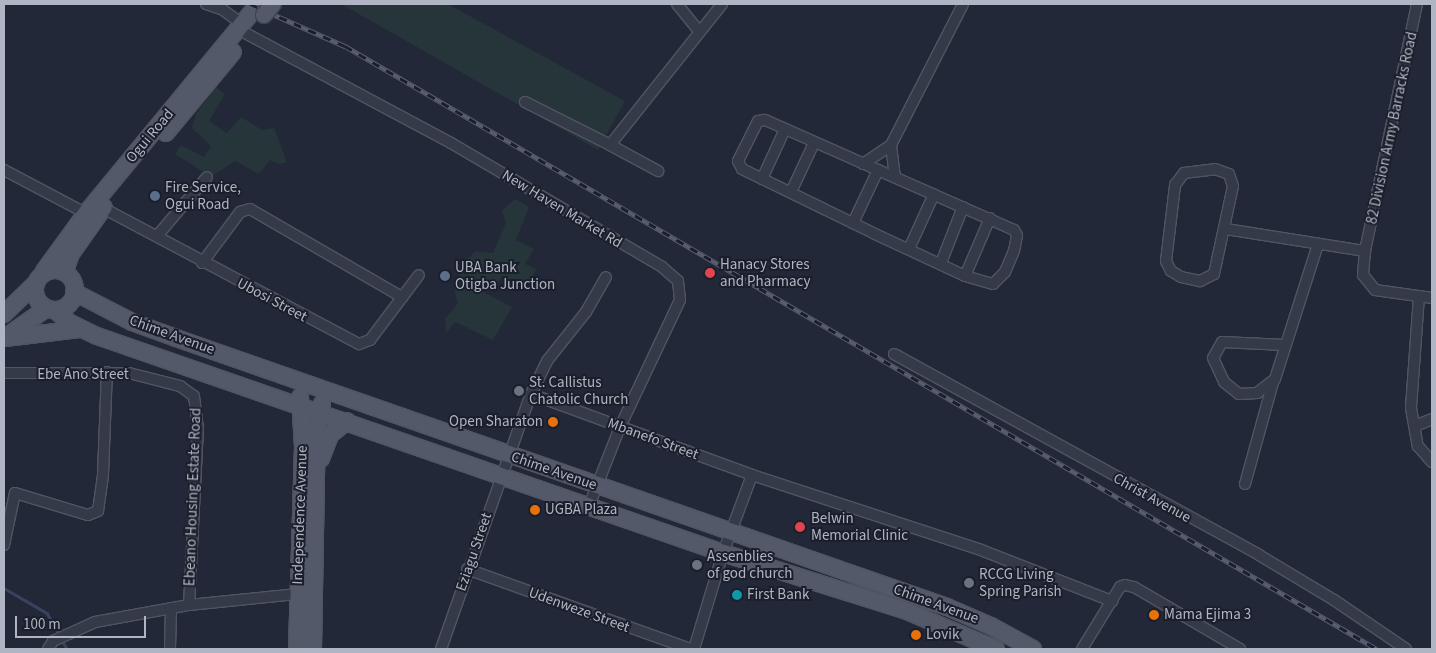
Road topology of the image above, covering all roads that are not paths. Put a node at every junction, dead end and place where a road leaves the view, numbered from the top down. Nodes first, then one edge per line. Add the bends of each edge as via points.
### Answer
1 (206, 4) edge
2 (679, 4) edge
3 (722, 4) edge
4 (963, 4) edge
5 (1417, 4) edge
6 (263, 8) edge
7 (244, 29) junction
8 (700, 31) junction
9 (526, 102) dead end
10 (785, 129) junction
11 (814, 143) junction
12 (610, 145) junction
13 (891, 145) junction
14 (863, 164) junction
15 (4, 170) edge
16 (878, 170) junction
17 (658, 171) dead end
18 (895, 176) junction
19 (207, 177) dead end
20 (762, 179) junction
21 (791, 192) junction
22 (934, 194) junction
23 (963, 207) junction
24 (95, 213) junction
25 (990, 218) junction
26 (853, 223) junction
27 (1226, 229) junction
28 (157, 236) junction
29 (1318, 244) junction
30 (909, 249) junction
31 (1365, 251) junction
32 (202, 263) junction
33 (941, 263) junction
34 (44, 271) junction
35 (65, 271) junction
36 (419, 275) dead end
37 (965, 276) junction
38 (606, 277) dead end
39 (34, 285) junction
40 (74, 292) junction
41 (1419, 296) junction
42 (402, 297) junction
43 (1432, 298) edge
44 (52, 309) junction
45 (4, 314) edge
46 (81, 329) junction
47 (4, 338) edge
48 (1285, 345) junction
49 (894, 354) dead end
50 (107, 372) junction
51 (4, 373) edge
52 (211, 376) junction
53 (1274, 379) junction
54 (303, 382) junction
55 (325, 390) junction
56 (189, 391) joint
57 (531, 394) junction
58 (298, 405) junction
59 (320, 413) junction
60 (1432, 419) edge
61 (347, 420) junction
62 (1415, 426) junction
63 (620, 427) junction
64 (303, 446) junction
65 (508, 455) junction
66 (1432, 462) edge
67 (317, 470) junction
68 (752, 475) junction
69 (501, 476) junction
70 (1245, 484) dead end
71 (596, 485) junction
72 (589, 506) junction
73 (731, 532) junction
74 (4, 545) edge
75 (723, 553) junction
76 (467, 570) junction
77 (298, 594) junction
78 (1112, 601) junction
79 (189, 605) junction
80 (171, 608) junction
81 (48, 649) edge
82 (170, 649) edge
83 (296, 649) edge
84 (313, 649) edge
85 (442, 649) edge
86 (692, 649) edge
87 (996, 649) edge
88 (1033, 649) edge
89 (1082, 649) edge
90 (1240, 649) edge
91 (1406, 649) edge

1 - 7 street, New Haven Market Rd via 223,10
2 - 8 street
3 - 8 street
4 - 13 street
5 - 31 street, 82 Division Army Barracks Road
6 - 7 main road, Ogui Road
7 - 24 main road, Ogui Road
7 - 63 street, New Haven Market Rd via 451,143 672,274 678,281 680,300
8 - 12 street
9 - 12 street
10 - 11 street
10 - 20 street
10 - 20 street via 765,120 758,121 738,161 742,169
11 - 14 street
11 - 21 street
12 - 17 street
13 - 14 street
13 - 18 street
14 - 16 street
15 - 24 street, Ubosi Street
16 - 18 street
16 - 26 street
18 - 22 street
19 - 28 street
20 - 21 street
21 - 26 street
22 - 23 street
22 - 30 street
23 - 25 street
23 - 33 street
24 - 28 street, Ubosi Street
24 - 34 main road, Ogui Road
24 - 35 main road, Ogui Road
25 - 37 street
25 - 37 street via 1008,226 1018,236 1008,265 993,284
26 - 30 street
27 - 27 street via 1233,186 1228,174 1215,169 1181,174 1175,185 1166,261 1171,271 1200,281 1211,277
27 - 29 street
28 - 32 street, Ubosi Street
29 - 31 street
29 - 48 street
30 - 33 street
31 - 41 street, 82 Division Army Barracks Road via 1363,276 1369,286 1375,290
32 - 42 street, Ubosi Street via 359,344 370,340
32 - 42 street via 240,212 250,209
33 - 37 street
34 - 35 main road
34 - 39 main road
35 - 40 main road
36 - 42 street, Ubosi Street
38 - 57 street via 586,312 547,361
39 - 44 main road via 37,298
39 - 45 main road
40 - 44 main road via 70,302
40 - 54 main road, Chime Avenue via 132,322
41 - 43 street, 82 Division Army Barracks Road
41 - 62 street via 1410,396
44 - 46 main road, Chime Avenue
44 - 47 main road
46 - 47 main road
46 - 52 main road, Chime Avenue
48 - 53 street
48 - 53 street via 1222,342 1213,354 1215,366 1224,382 1239,394 1257,393
49 - 91 street, Christ Avenue via 1258,555 1334,600
50 - 51 street, Ebe Ano Street
50 - 56 street, Ebe Ano Street via 153,378
50 - 74 street via 103,474 98,511 88,515 14,493
52 - 58 main road, Chime Avenue
52 - 64 main road via 285,413
53 - 70 street
54 - 55 main road, Chime Avenue
54 - 58 main road, Independence Avenue
55 - 59 main road, Independence Avenue
55 - 65 main road, Chime Avenue
56 - 79 street, Ebeano Housing Estate Road via 198,403 198,428
57 - 63 street, Mbanefo Street
57 - 65 street
58 - 59 main road, Chime Avenue
58 - 64 main road, Independence Avenue
59 - 61 main road, Chime Avenue
59 - 67 main road, Independence Avenue
60 - 62 street
61 - 67 main road via 330,435
61 - 69 main road, Chime Avenue
62 - 66 street via 1418,446
63 - 68 street, Mbanefo Street
63 - 71 street, New Haven Market Rd
64 - 77 main road, Independence Avenue
65 - 69 street, Eziagu Street
65 - 71 main road, Chime Avenue
67 - 84 main road, Independence Avenue
68 - 73 street
68 - 78 street, Mbanefo Street via 981,550
69 - 72 main road, Chime Avenue
69 - 76 street, Eziagu Street
71 - 72 street, New Haven Market Rd
71 - 73 main road, Chime Avenue
72 - 75 main road, Chime Avenue
73 - 75 street
73 - 88 main road, Chime Avenue via 947,607 992,626
75 - 86 street
75 - 87 main road, Chime Avenue via 904,610
76 - 85 street, Eziagu Street
76 - 86 street, Udenweze Street
77 - 79 street
77 - 83 main road, Independence Avenue
78 - 89 street
78 - 90 street via 1120,587 1134,587
79 - 80 street
80 - 81 street via 95,622 55,639
80 - 82 street

